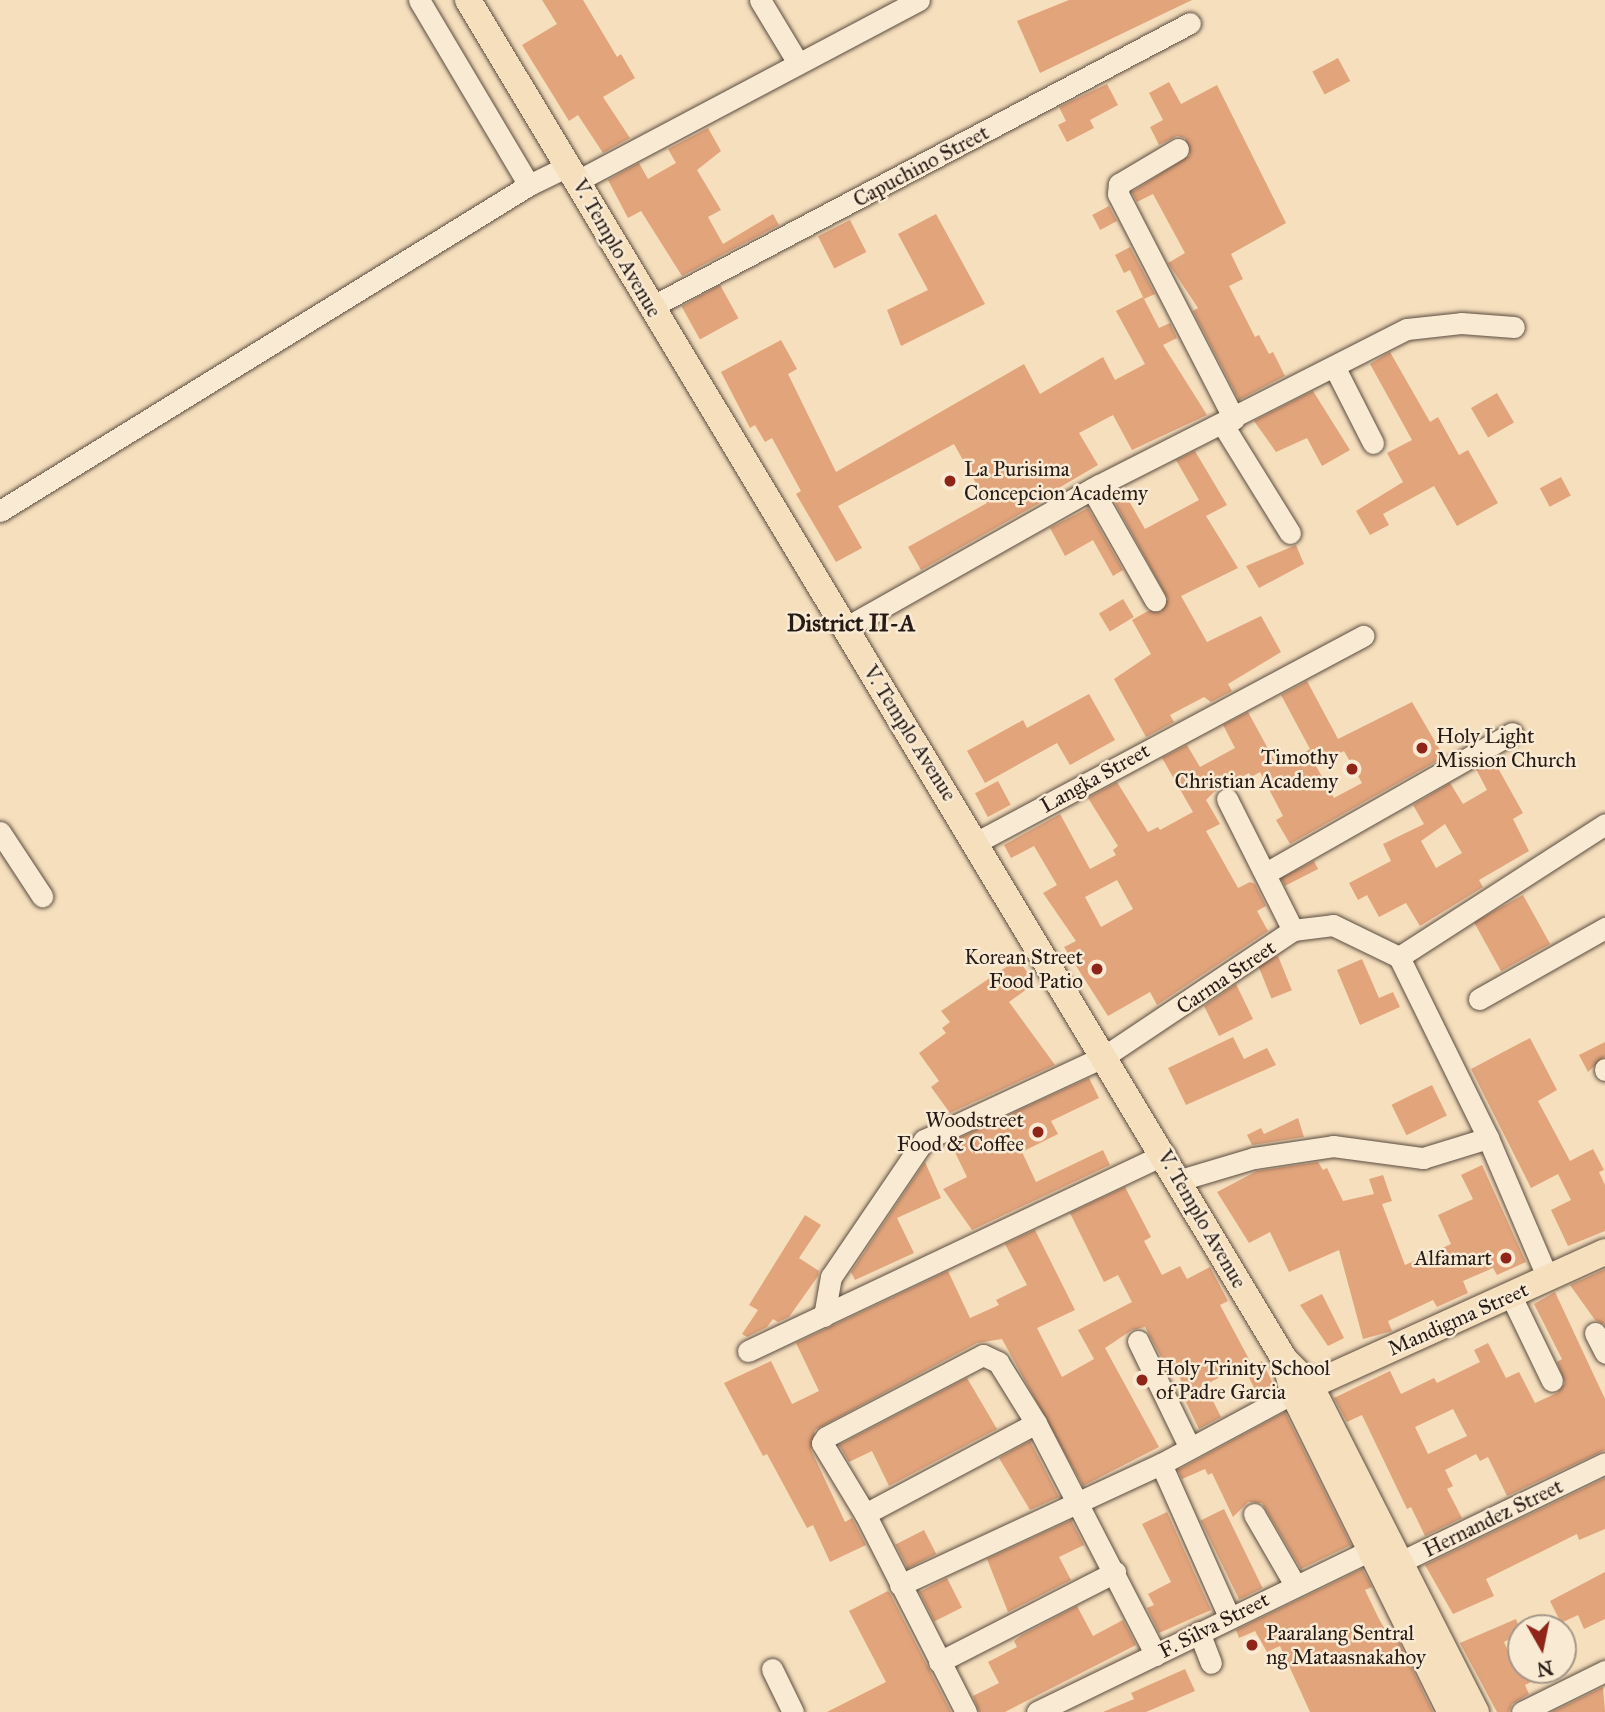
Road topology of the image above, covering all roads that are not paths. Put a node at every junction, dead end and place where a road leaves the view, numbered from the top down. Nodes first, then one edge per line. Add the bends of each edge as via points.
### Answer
1 (419, 0) edge
2 (468, 0) edge
3 (760, 0) edge
4 (919, 0) edge
5 (1190, 23) dead end
6 (798, 63) junction
7 (1178, 149) dead end
8 (573, 173) junction
9 (529, 185) junction
10 (651, 307) junction
11 (1514, 327) dead end
12 (1335, 368) junction
13 (1229, 422) junction
14 (1373, 443) dead end
15 (1092, 489) junction
16 (0, 511) edge
17 (1290, 533) dead end
18 (1155, 600) dead end
19 (845, 628) junction
20 (1363, 636) dead end
21 (1512, 733) dead end
22 (1227, 799) dead end
23 (1605, 824) edge
24 (0, 832) edge
25 (977, 842) junction
26 (1266, 873) junction
27 (42, 896) dead end
28 (1605, 928) edge
29 (1293, 930) junction
30 (1399, 957) junction
31 (1479, 999) dead end
32 (1105, 1056) junction
33 (1488, 1138) junction
34 (1165, 1154) junction
35 (1180, 1180) junction
36 (1605, 1252) edge
37 (1548, 1279) junction
38 (1511, 1296) junction
39 (824, 1316) junction
40 (1595, 1333) dead end
41 (1138, 1341) dead end
42 (748, 1351) dead end
43 (1605, 1353) edge
44 (1552, 1381) dead end
45 (1302, 1389) junction
46 (1036, 1423) junction
47 (1190, 1448) junction
48 (1160, 1464) junction
49 (1605, 1464) edge
50 (1078, 1500) junction
51 (865, 1514) junction
52 (1254, 1514) dead end
53 (1386, 1556) junction
54 (1115, 1572) junction
55 (901, 1585) junction
56 (1295, 1585) junction
57 (1229, 1617) junction
58 (1199, 1632) junction
59 (1156, 1654) junction
60 (939, 1662) junction
61 (1211, 1663) dead end
62 (772, 1669) dead end
63 (1605, 1671) edge
64 (793, 1712) edge
65 (966, 1712) edge
66 (1037, 1712) edge
67 (1451, 1712) edge
68 (1476, 1712) edge
69 (1522, 1712) edge

1 - 9 street
2 - 8 main road, V. Templo Avenue
3 - 6 street
4 - 6 street
5 - 10 street, Capuchino Street
6 - 8 street
7 - 13 street via 1119,184 1118,194
8 - 9 street
8 - 10 main road, V. Templo Avenue
9 - 16 street
10 - 19 main road, V. Templo Avenue
11 - 12 street via 1461,323 1407,329
12 - 13 street
12 - 14 street
13 - 15 street
13 - 17 street
15 - 18 street
15 - 19 street
19 - 25 main road, V. Templo Avenue
20 - 25 street, Langka Street
21 - 26 street
22 - 26 street
23 - 30 street
24 - 27 street
25 - 32 main road, V. Templo Avenue
26 - 29 street
28 - 31 street
29 - 30 street, Carma Street via 1333,925
29 - 32 street, Carma Street
30 - 33 street
32 - 34 main road, V. Templo Avenue
32 - 39 street, Carma Street via 924,1140 831,1277
33 - 35 street via 1423,1158 1333,1146 1254,1158
33 - 37 street
34 - 35 main road, V. Templo Avenue
34 - 39 street
35 - 45 main road, V. Templo Avenue
36 - 37 main road, Mandigma Street
37 - 38 main road, Mandigma Street
38 - 44 street
38 - 45 main road, Mandigma Street
39 - 42 street
40 - 43 street
41 - 47 street
45 - 47 street
45 - 53 main road, V. Templo Avenue
46 - 50 street
46 - 51 street
46 - 51 street via 998,1362 983,1355 823,1438 823,1448
47 - 48 street
48 - 50 street
48 - 57 street
49 - 53 street, Hernandez Street
50 - 54 street
50 - 55 street
51 - 55 street
52 - 56 street
53 - 56 street, F. Silva Street
53 - 67 main road, V. Templo Avenue
53 - 68 main road, V. Templo Avenue
54 - 59 street
54 - 60 street
55 - 60 street
56 - 57 street, F. Silva Street
57 - 58 street, F. Silva Street
58 - 59 street, F. Silva Street
58 - 61 street
59 - 66 street, F. Silva Street
60 - 65 street
62 - 64 street
63 - 69 street

